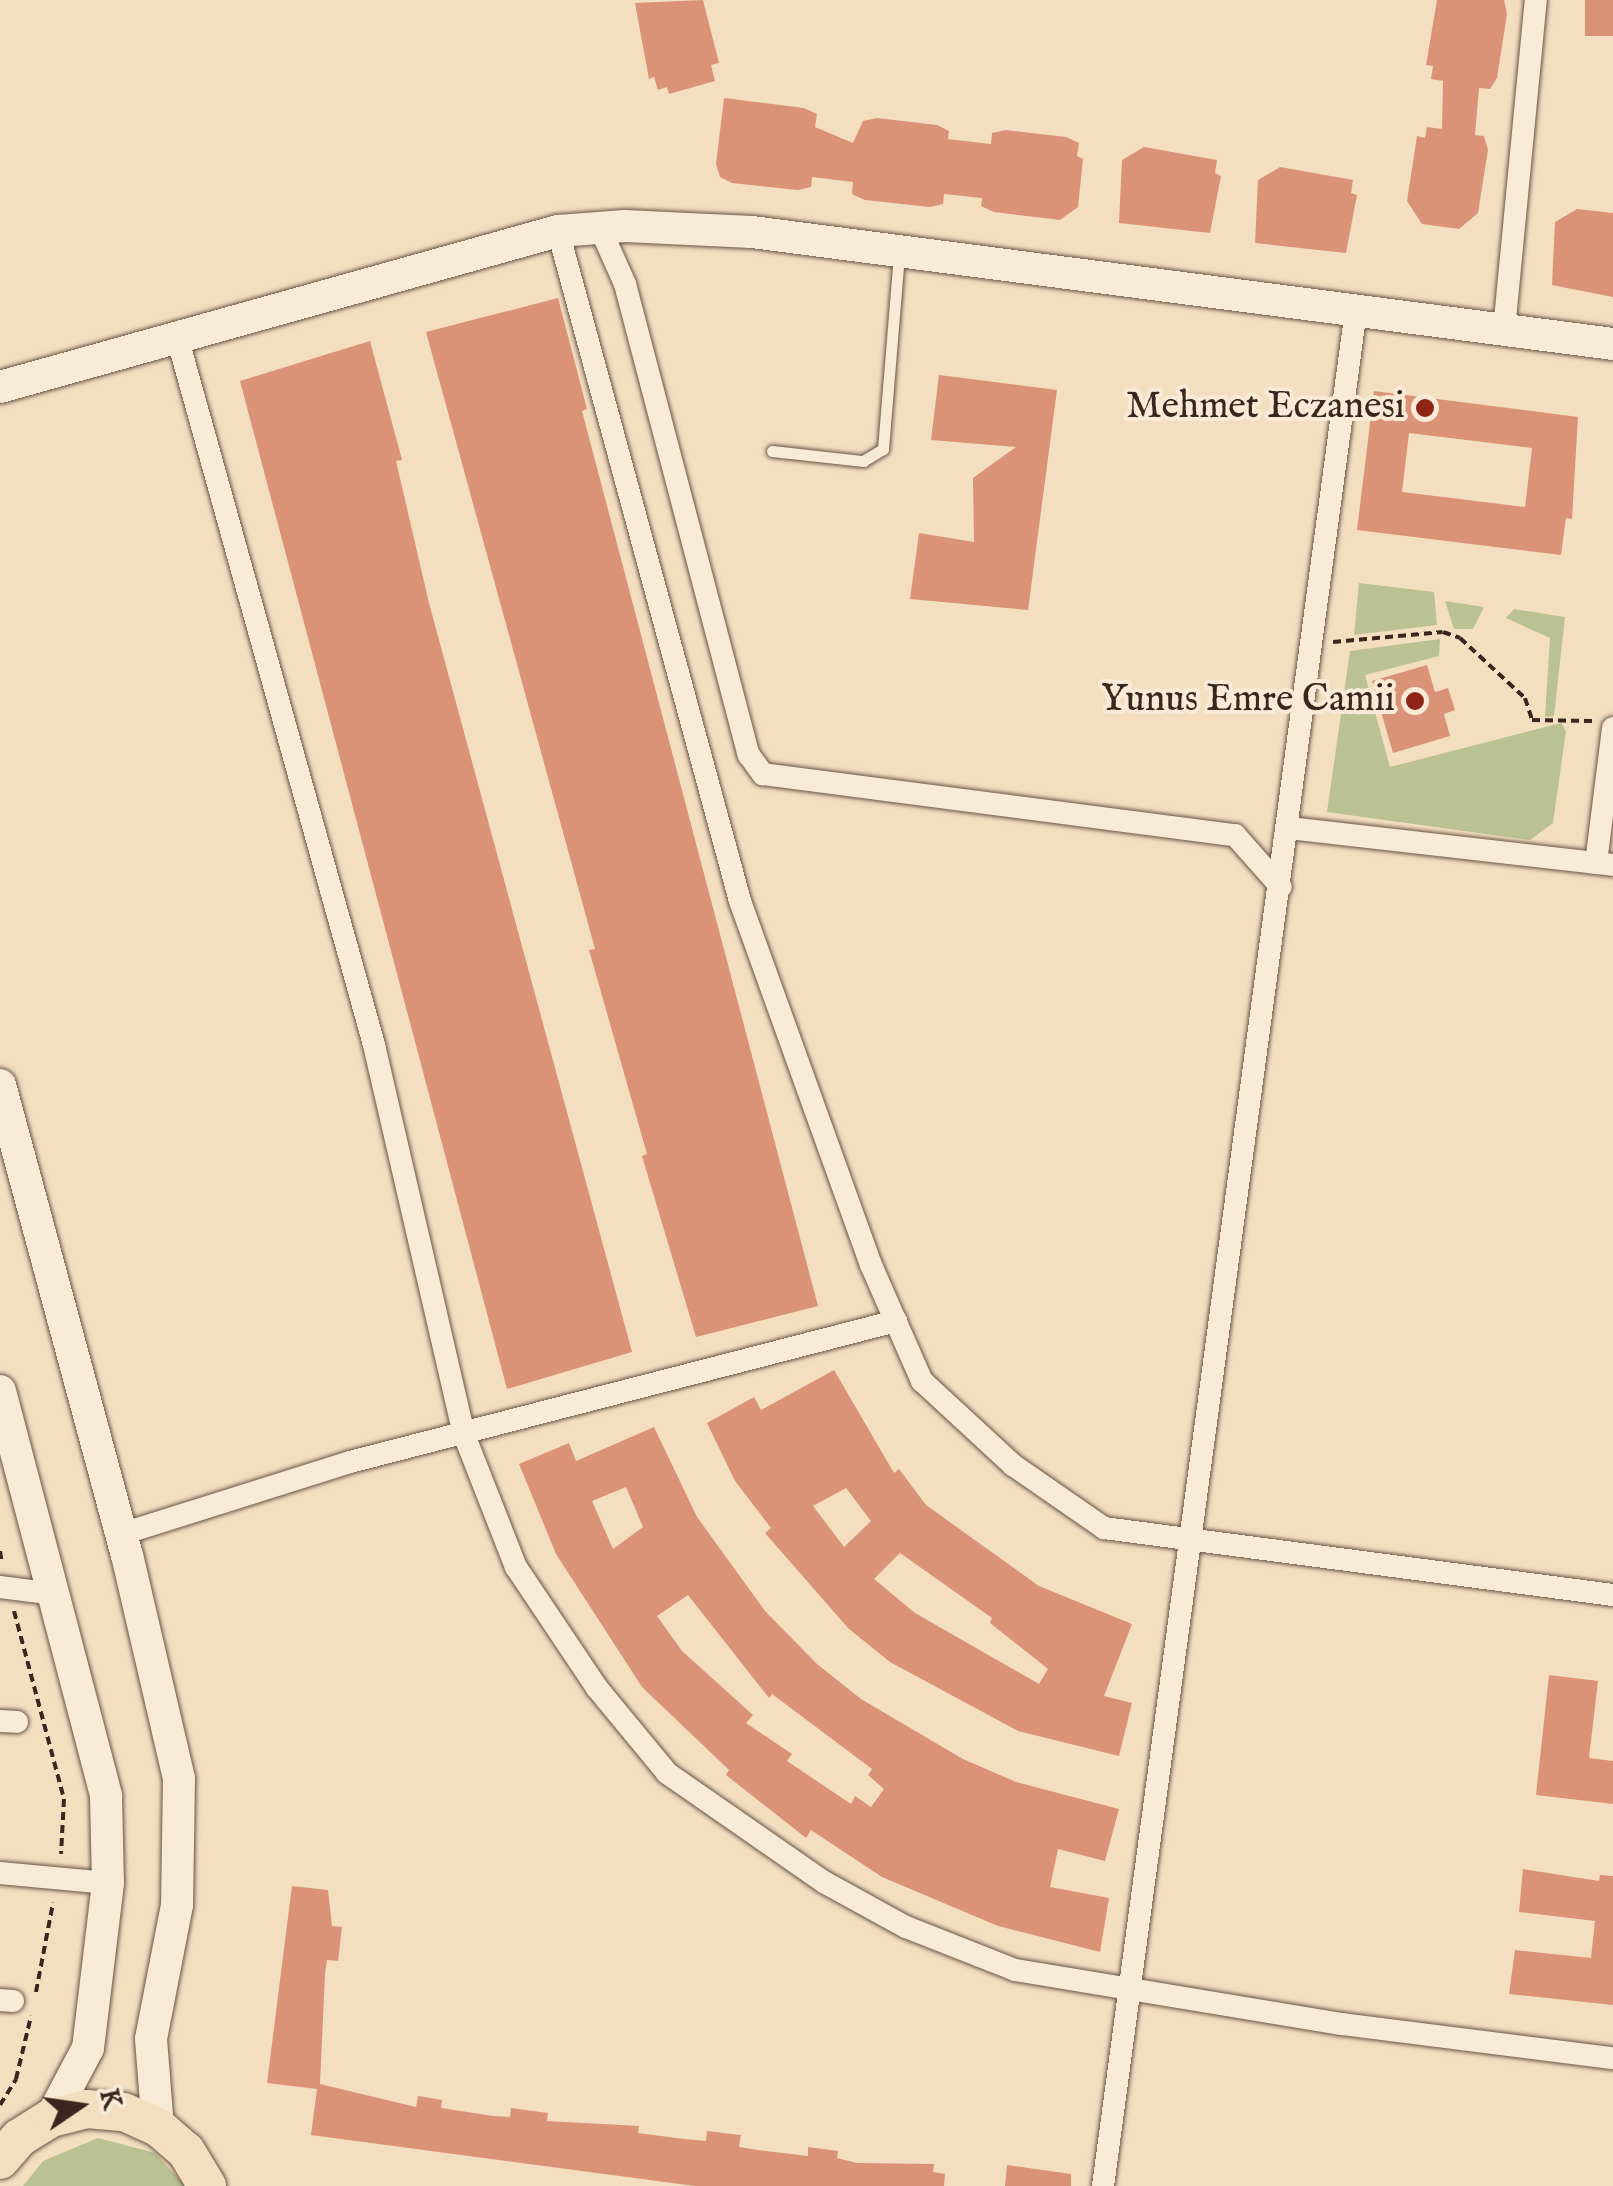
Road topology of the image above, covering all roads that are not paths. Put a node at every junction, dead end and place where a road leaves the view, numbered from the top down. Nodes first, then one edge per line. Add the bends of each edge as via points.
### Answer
1 (1536, 0) edge
2 (600, 228) junction
3 (558, 231) junction
4 (899, 251) junction
5 (1356, 312) junction
6 (1504, 330) junction
7 (178, 340) junction
8 (1613, 344) edge
9 (0, 387) edge
10 (772, 451) dead end
11 (1605, 724) edge
12 (1289, 828) junction
13 (1604, 864) edge
14 (1281, 887) junction
15 (0, 1084) edge
16 (896, 1322) junction
17 (0, 1391) edge
18 (463, 1432) junction
19 (122, 1534) junction
20 (1192, 1541) junction
21 (4, 1588) edge
22 (54, 1594) junction
23 (1613, 1595) edge
24 (0, 1873) edge
25 (108, 1883) junction
26 (1130, 1993) junction
27 (1613, 2058) edge
28 (50, 2118) junction
29 (158, 2126) junction
30 (0, 2160) edge
31 (207, 2185) edge
32 (1102, 2186) edge

1 - 6 street
2 - 3 main road
2 - 4 main road via 752,232
2 - 14 street via 625,284 750,755 763,774 1235,835
3 - 7 main road
3 - 16 street via 740,901
4 - 5 main road
4 - 10 lane via 884,449 863,462
5 - 6 main road
5 - 12 street
6 - 8 main road
7 - 9 main road
7 - 18 street via 374,1045
11 - 13 street
12 - 13 street
12 - 14 street
14 - 20 street
15 - 19 main road
16 - 18 street
16 - 20 street via 922,1381 1013,1465 1104,1528
17 - 22 main road
18 - 19 street
18 - 26 street via 516,1567 596,1688 667,1773 824,1882 906,1927 1014,1970
19 - 29 main road via 179,1779 177,1905 151,2039
20 - 23 street
20 - 26 street
21 - 22 street
22 - 25 main road via 106,1796
24 - 25 street
25 - 28 main road via 88,2048
26 - 27 street
26 - 32 street
28 - 29 main road via 105,2110
28 - 30 main road
29 - 31 main road via 186,2150

